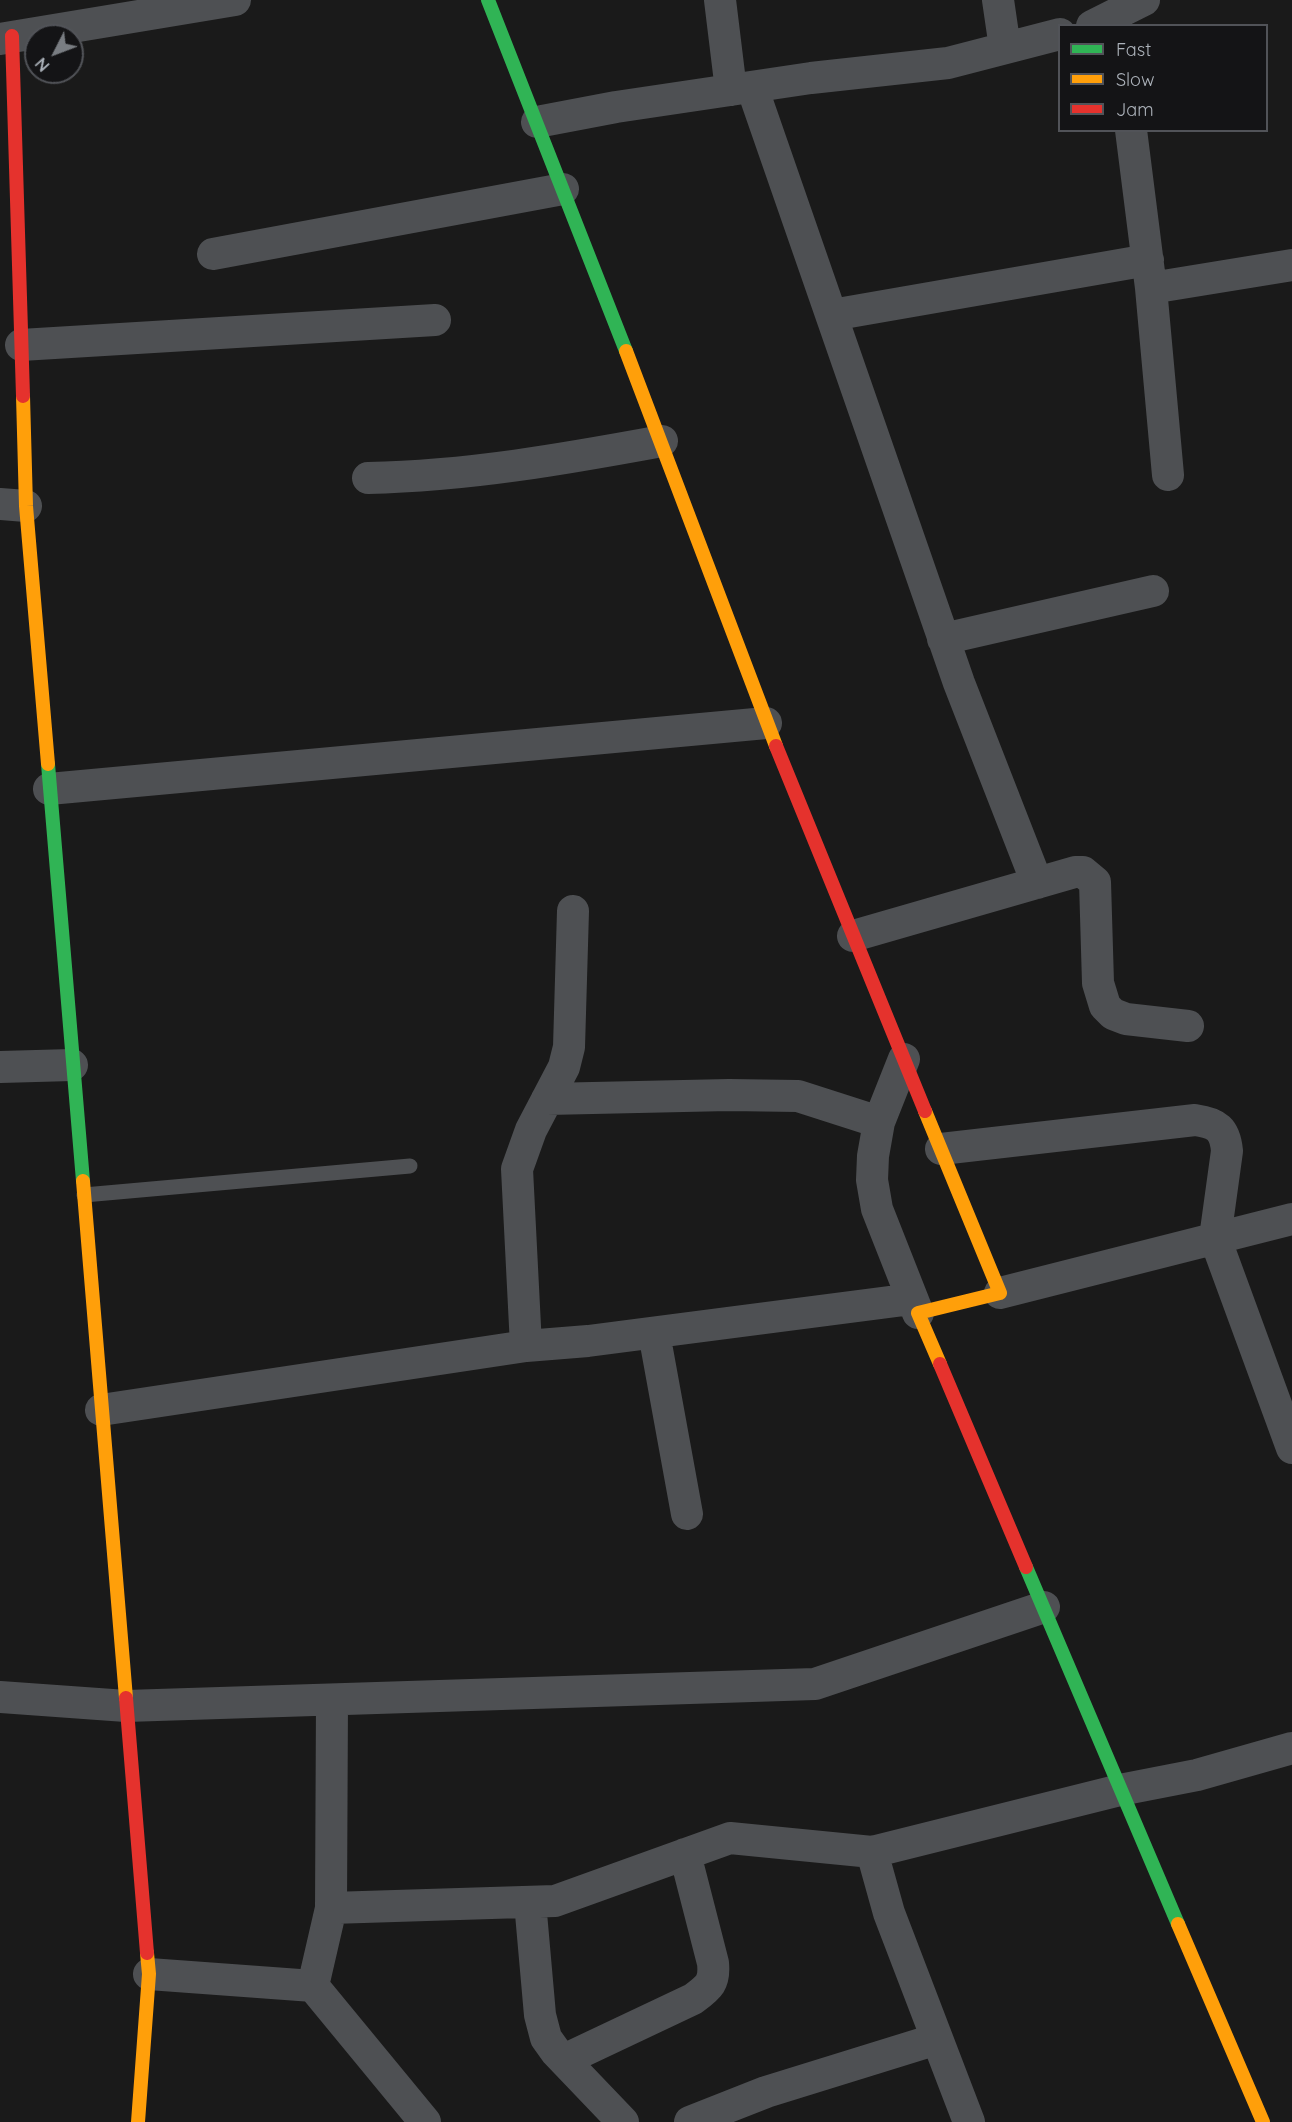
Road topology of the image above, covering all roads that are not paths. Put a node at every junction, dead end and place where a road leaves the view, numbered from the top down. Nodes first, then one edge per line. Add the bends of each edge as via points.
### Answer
1 (235, 0) edge
2 (488, 0) edge
3 (720, 0) edge
4 (998, 0) edge
5 (1144, 0) edge
6 (1109, 22) edge
7 (1058, 34) edge
8 (6, 38) edge
9 (1005, 48) junction
10 (742, 88) junction
11 (537, 122) junction
12 (1131, 132) edge
13 (563, 189) junction
14 (213, 254) dead end
15 (1292, 265) edge
16 (1150, 274) junction
17 (832, 315) junction
18 (435, 320) dead end
19 (14, 328) edge
20 (662, 441) junction
21 (1168, 475) dead end
22 (368, 478) dead end
23 (13, 505) edge
24 (1154, 591) dead end
25 (943, 639) junction
26 (766, 723) junction
27 (49, 789) junction
28 (1037, 883) junction
29 (573, 911) dead end
30 (853, 936) junction
31 (1188, 1026) dead end
32 (904, 1059) junction
33 (72, 1065) junction
34 (0, 1068) edge
35 (547, 1099) junction
36 (879, 1122) junction
37 (941, 1149) junction
38 (410, 1166) dead end
39 (84, 1195) junction
40 (1292, 1219) edge
41 (1215, 1238) junction
42 (1000, 1293) junction
43 (915, 1306) junction
44 (654, 1333) junction
45 (526, 1346) junction
46 (101, 1410) junction
47 (1292, 1448) edge
48 (687, 1514) dead end
49 (1044, 1607) junction
50 (0, 1697) edge
51 (332, 1700) junction
52 (126, 1706) junction
53 (1292, 1748) edge
54 (1120, 1790) junction
55 (872, 1852) junction
56 (685, 1854) junction
57 (530, 1902) junction
58 (332, 1908) junction
59 (149, 1974) junction
60 (313, 1986) junction
61 (937, 2039) junction
62 (564, 2060) junction
63 (138, 2122) edge
64 (425, 2122) edge
65 (624, 2122) edge
66 (690, 2122) edge
67 (969, 2122) edge
68 (1263, 2122) edge

1 - 8 street
2 - 11 street
3 - 10 street
4 - 9 street
5 - 6 street
7 - 9 street
8 - 19 street
9 - 10 street via 948,63
10 - 11 street
10 - 17 street
11 - 13 street
12 - 16 street
13 - 14 street
13 - 20 street
15 - 16 street
16 - 17 street
16 - 21 street
17 - 25 street
18 - 19 street
19 - 23 street
20 - 22 street via 520,466 422,477
20 - 26 street
23 - 27 street
24 - 25 street
25 - 28 street
26 - 27 street
26 - 30 street
27 - 33 street
28 - 30 street
28 - 31 street via 1075,872 1083,872 1095,882 1098,983 1105,1006 1113,1014
29 - 35 street via 569,1047 564,1067
30 - 32 street
32 - 36 street
32 - 37 street
33 - 34 street
33 - 39 street
35 - 36 street via 798,1096
35 - 45 street via 517,1169
36 - 43 street via 872,1180 876,1209
37 - 41 street via 1195,1120 1210,1122 1220,1129 1227,1151
37 - 42 street
38 - 39 lane
39 - 46 street
40 - 41 street
41 - 42 street
41 - 47 street
42 - 43 street
43 - 44 street
43 - 49 street
44 - 45 street
44 - 48 street
45 - 46 street
46 - 52 street
49 - 51 street via 815,1684
49 - 54 street
50 - 52 street
51 - 52 street
51 - 58 street
52 - 59 street
53 - 54 street via 1197,1775
54 - 55 street
54 - 68 street
55 - 56 street via 730,1838
55 - 61 street via 890,1914
56 - 57 street via 555,1901
56 - 62 street via 715,1977 693,1999
57 - 58 street
57 - 62 street via 540,2015 546,2038
58 - 60 street
59 - 60 street
59 - 63 street
60 - 64 street
61 - 66 street via 766,2092
61 - 67 street
62 - 65 street

